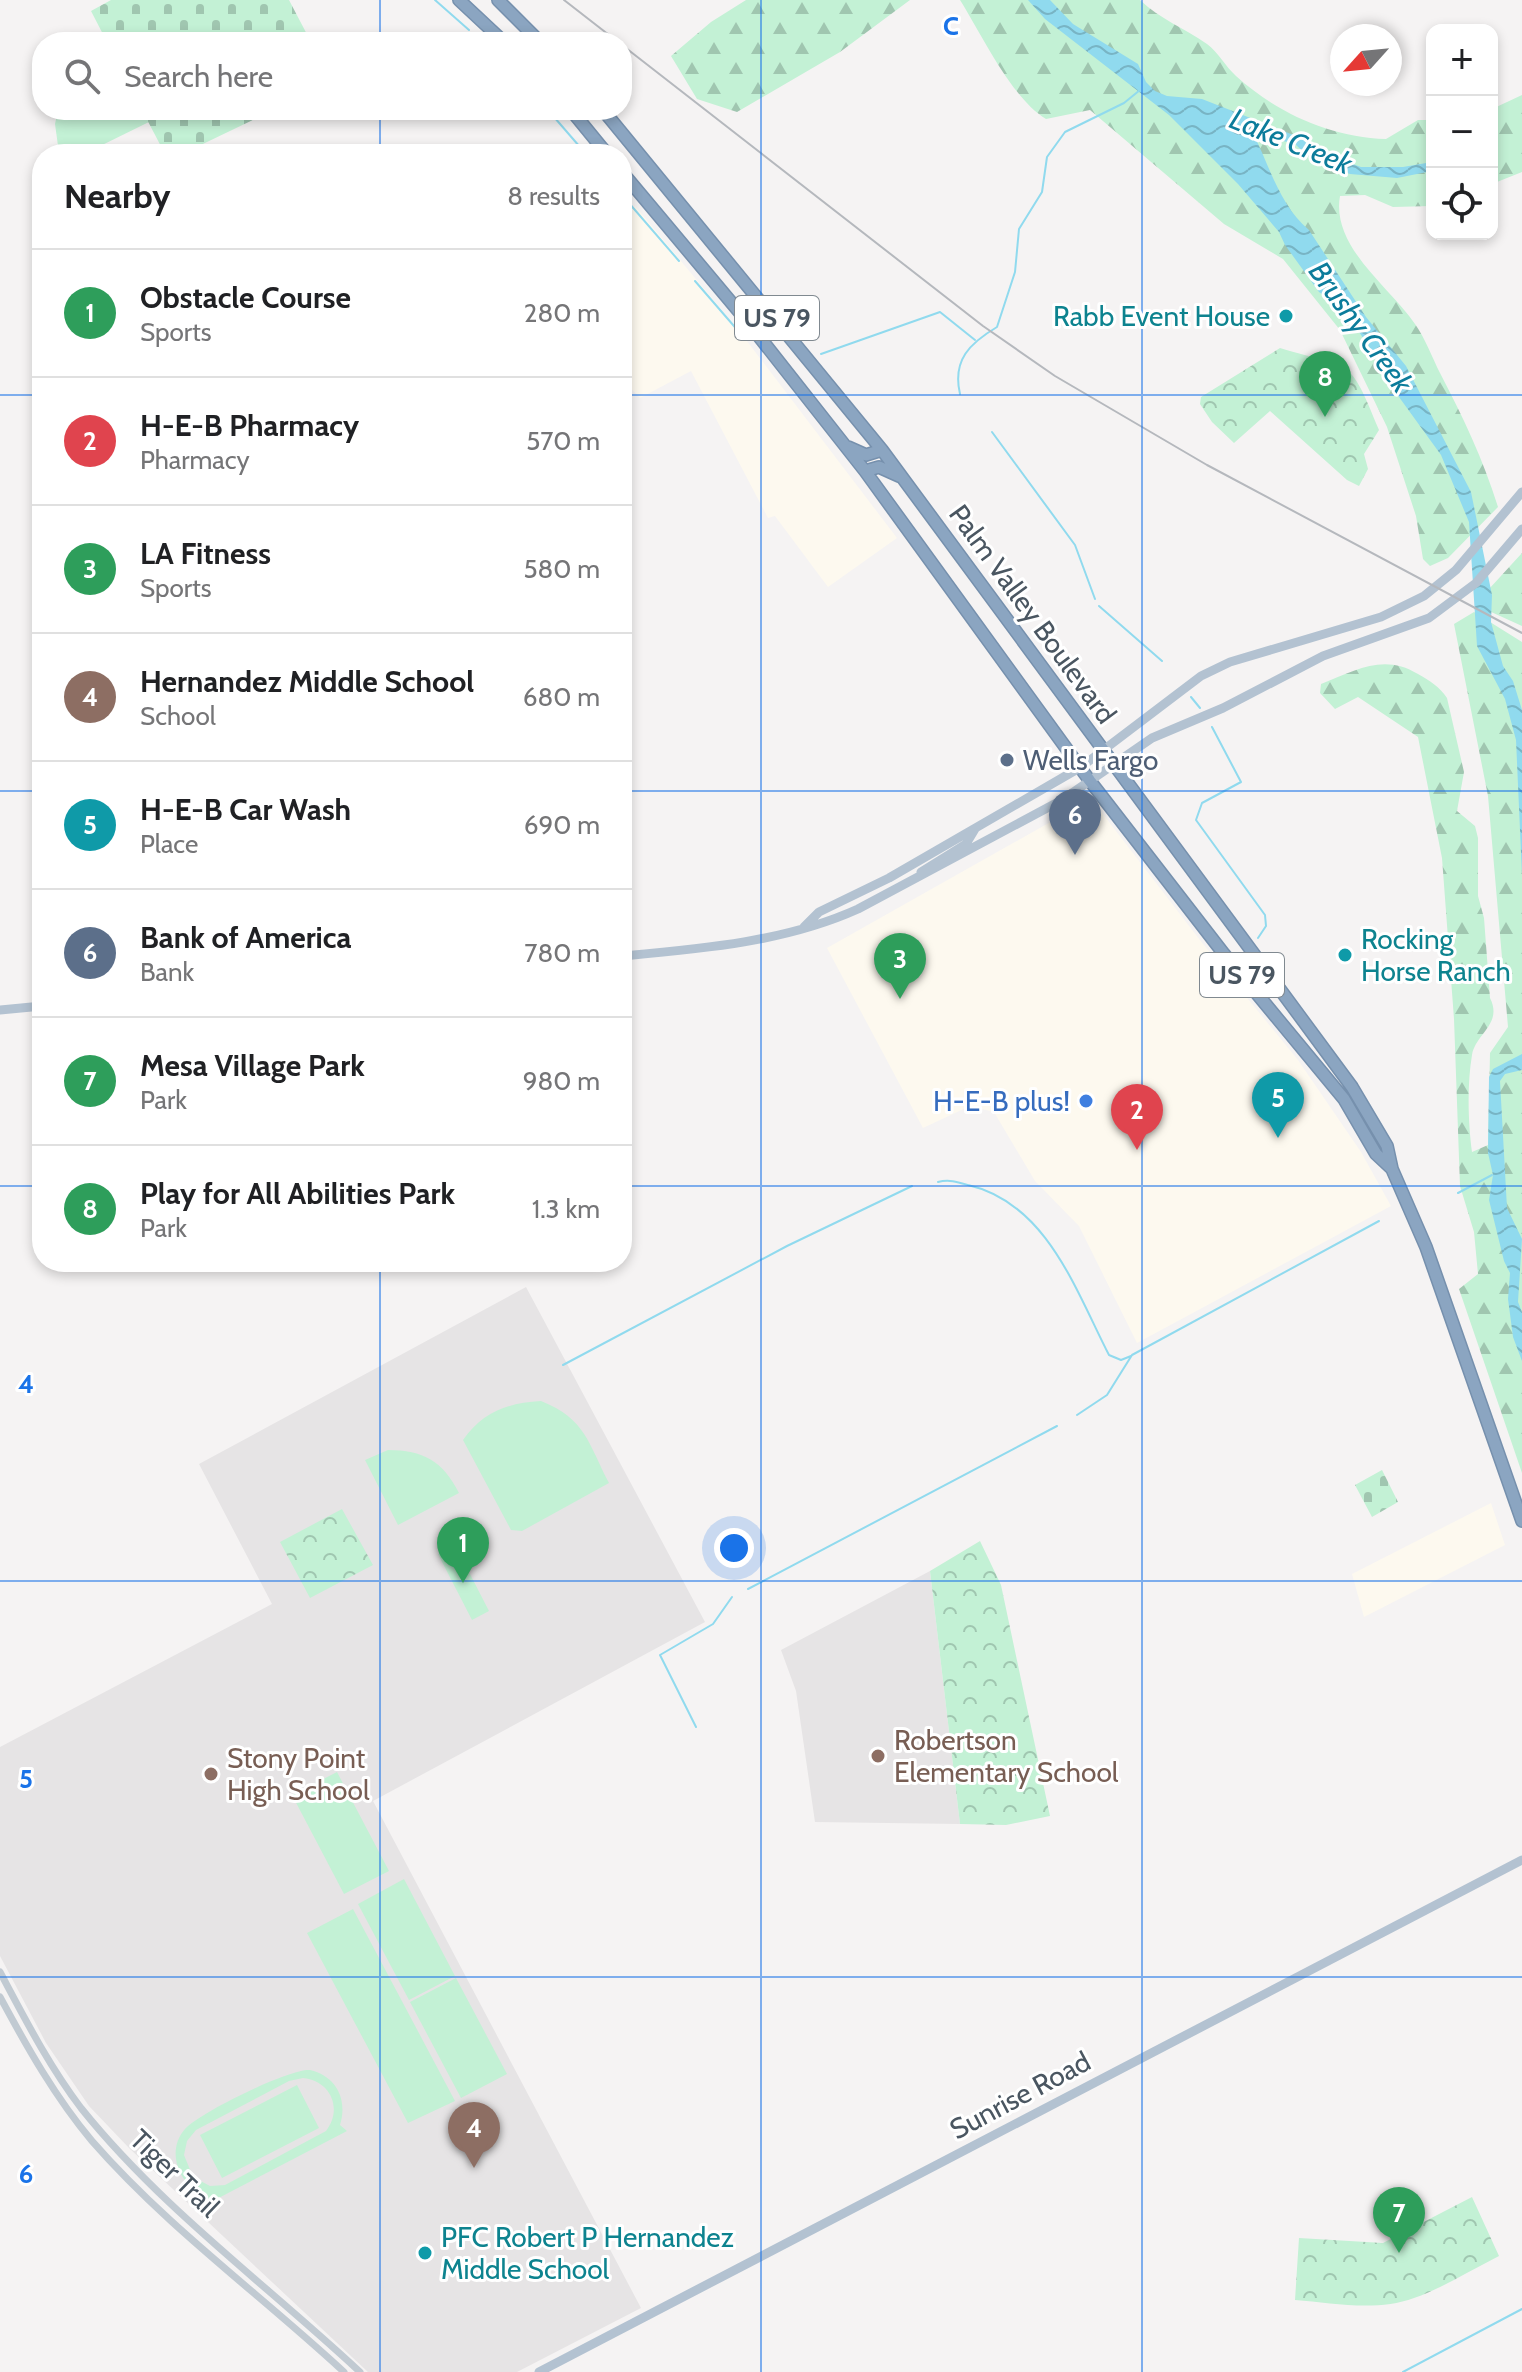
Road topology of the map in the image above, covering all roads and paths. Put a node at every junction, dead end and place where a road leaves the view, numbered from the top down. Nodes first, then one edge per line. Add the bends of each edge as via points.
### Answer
1 (459, 0) edge
2 (498, 0) edge
3 (493, 32) edge
4 (530, 32) edge
5 (579, 120) edge
6 (611, 120) edge
7 (599, 144) edge
8 (631, 144) edge
9 (632, 145) edge
10 (632, 184) edge
11 (844, 445) junction
12 (882, 450) junction
13 (865, 471) junction
14 (903, 478) junction
15 (1522, 492) edge
16 (1522, 529) edge
17 (1104, 752) junction
18 (1113, 765) junction
19 (1081, 767) junction
20 (1090, 781) junction
21 (975, 829) junction
22 (909, 882) junction
23 (804, 927) junction
24 (1224, 954) junction
25 (632, 955) edge
26 (32, 1007) edge
27 (0, 1010) edge
28 (1297, 1011) junction
29 (1392, 1169) junction
30 (1522, 1521) edge
31 (1522, 1860) edge
32 (0, 1972) edge
33 (0, 1997) edge
34 (344, 2372) edge
35 (360, 2372) edge
36 (539, 2372) edge

1 - 3 highway
2 - 4 highway
5 - 7 highway
6 - 8 highway, Palm Valley Boulevard / US 79
9 - 12 highway, Palm Valley Boulevard / US 79
10 - 11 highway, Palm Valley Boulevard / US 79
11 - 12 highway via 866,455
11 - 13 highway, Palm Valley Boulevard / US 79
12 - 14 highway, Palm Valley Boulevard / US 79
13 - 14 highway via 879,467
13 - 19 highway, Palm Valley Boulevard / US 79
14 - 17 highway, Palm Valley Boulevard / US 79
15 - 17 main road via 1433,590 1381,617 1230,662 1201,676
16 - 18 main road via 1470,588 1430,617 1308,663 1152,738
17 - 18 highway, Palm Valley Boulevard / US 79
17 - 19 main road
18 - 20 main road
18 - 28 highway, Palm Valley Boulevard / US 79
19 - 20 highway, Palm Valley Boulevard / US 79
19 - 21 main road
20 - 22 main road
20 - 24 highway, Palm Valley Boulevard / US 79
21 - 22 main road via 966,844
21 - 23 main road via 819,912
22 - 23 main road via 827,923
23 - 25 main road via 719,946
24 - 28 highway via 1233,955 1278,1009
24 - 29 highway, Palm Valley Boulevard / US 79 via 1344,1099 1376,1154
26 - 27 main road
28 - 29 highway, Palm Valley Boulevard / US 79 via 1373,1121
29 - 30 highway, Palm Valley Boulevard / US 79 via 1426,1247
31 - 36 main road, Sunrise Road
32 - 35 street, Tiger Trail via 55,2072 112,2144
33 - 34 street, Tiger Trail via 46,2078 117,2167

